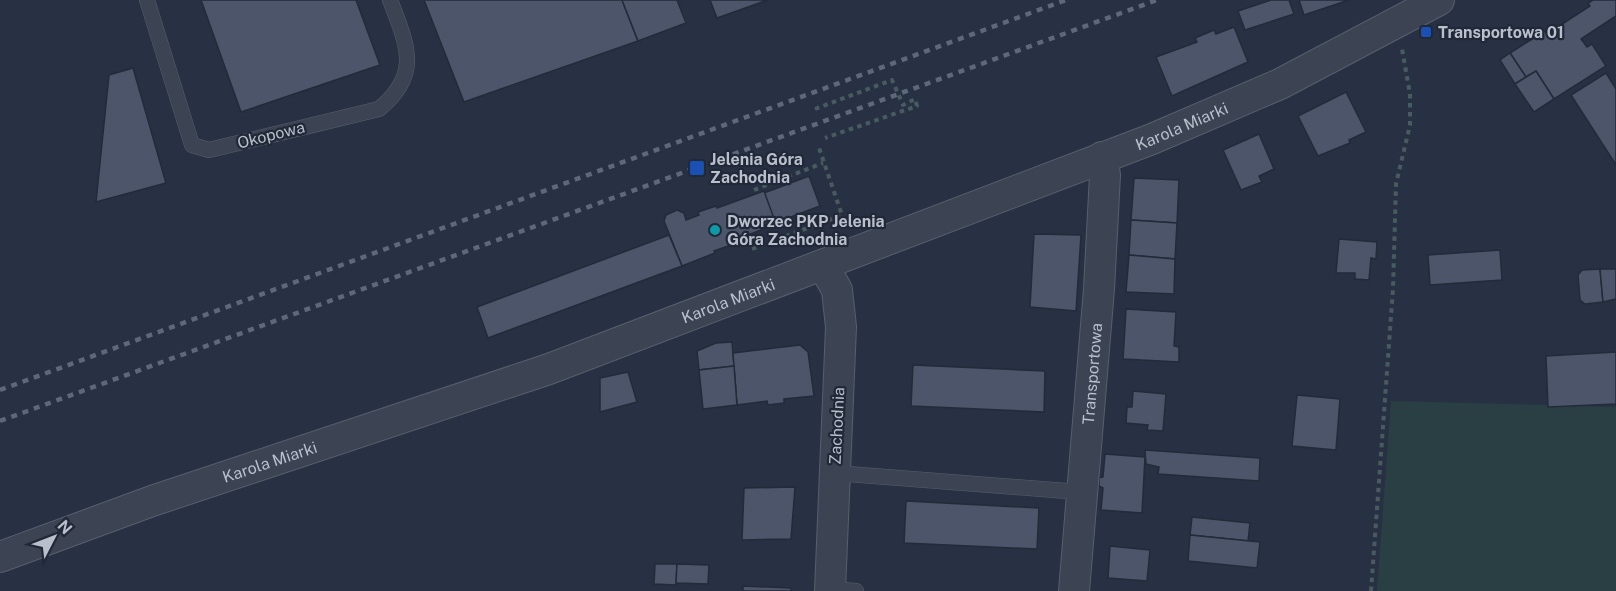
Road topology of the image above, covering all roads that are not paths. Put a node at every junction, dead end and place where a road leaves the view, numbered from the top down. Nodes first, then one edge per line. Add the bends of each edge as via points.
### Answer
1 (147, 0) edge
2 (390, 0) edge
3 (1439, 0) edge
4 (1102, 157) junction
5 (823, 266) junction
6 (835, 473) junction
7 (1068, 490) dead end
8 (0, 557) edge
9 (839, 590) edge
10 (1074, 591) edge

1 - 2 lane, Okopowa via 192,145 209,150 379,109 395,96 406,75 408,47
3 - 4 street, Karola Miarki via 1280,84
4 - 5 street, Karola Miarki
4 - 10 street, Transportowa via 1106,175 1099,289
5 - 6 street, Zachodnia via 837,291 841,327
5 - 8 street, Karola Miarki via 549,369 152,501
6 - 7 lane
6 - 9 street, Zachodnia

